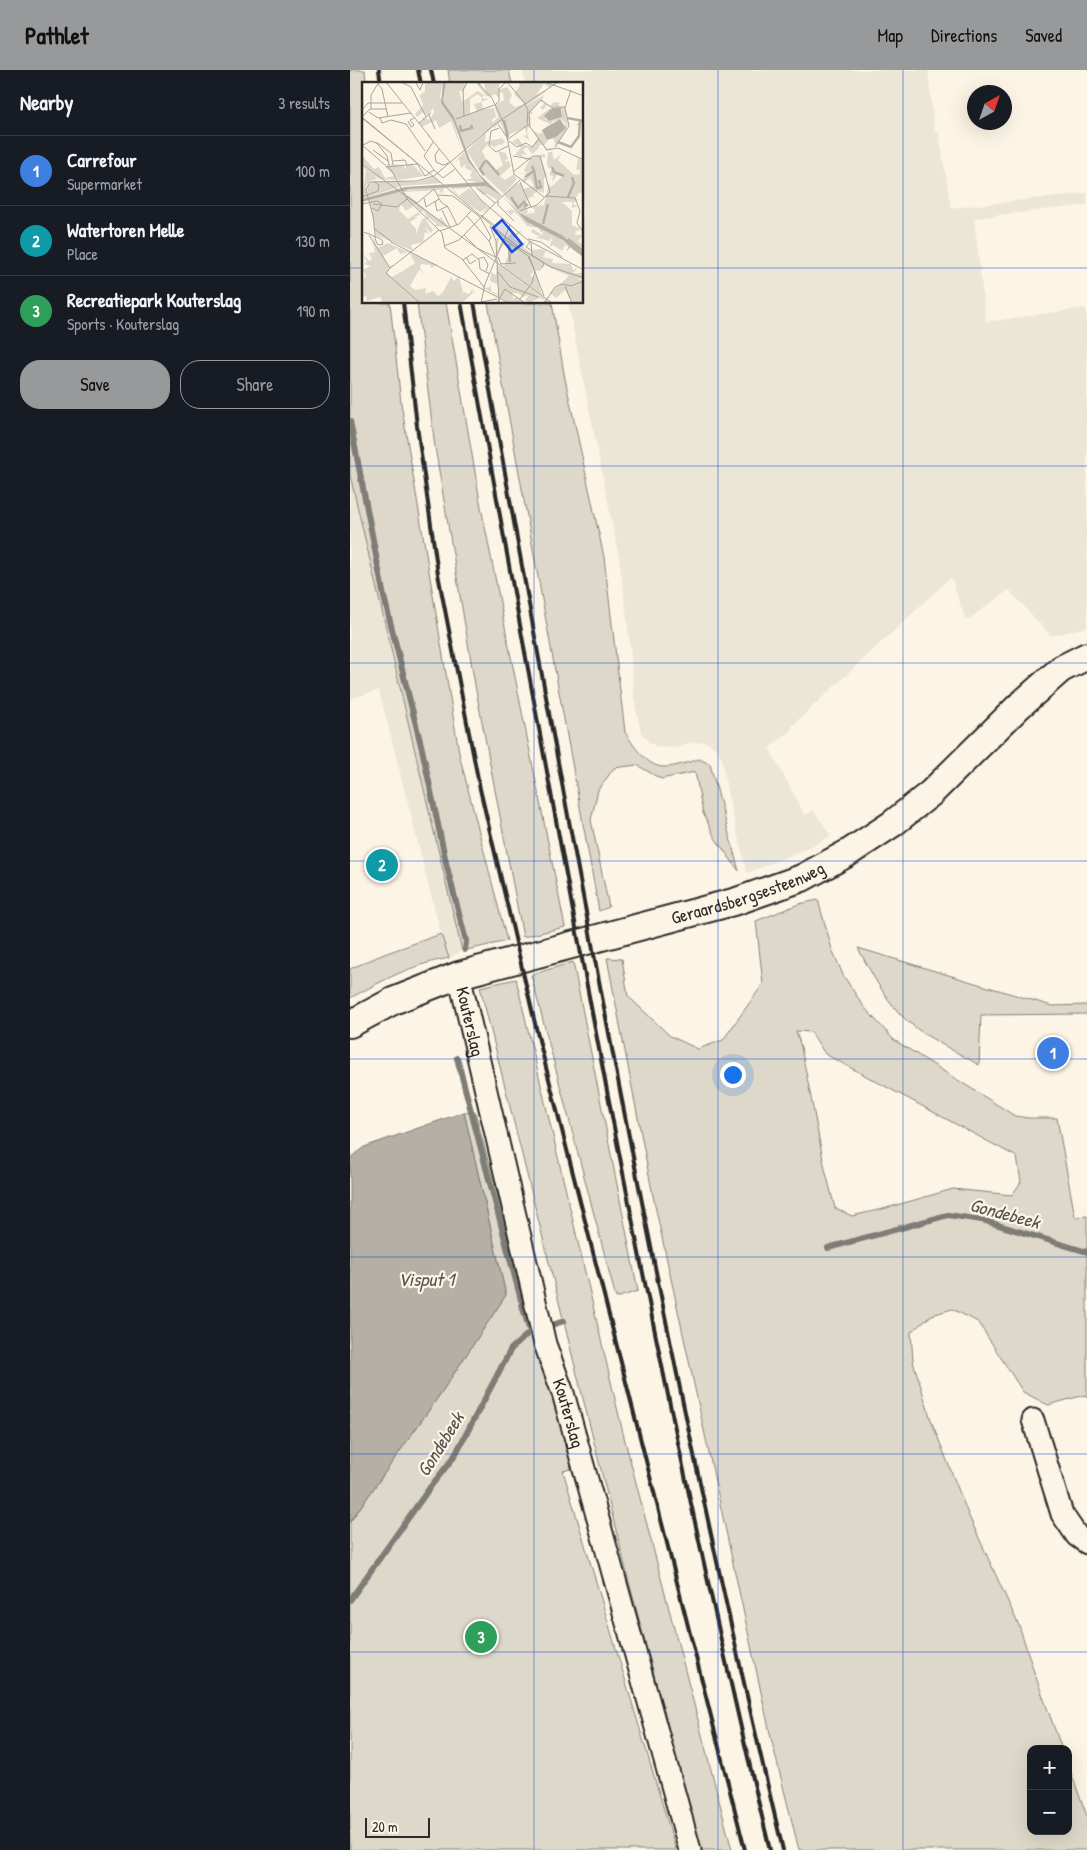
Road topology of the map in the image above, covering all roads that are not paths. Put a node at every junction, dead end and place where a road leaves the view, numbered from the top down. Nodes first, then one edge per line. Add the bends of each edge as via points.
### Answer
1 (1087, 656) edge
2 (459, 975) junction
3 (350, 1024) edge
4 (1033, 1420) dead end
5 (1087, 1544) edge
6 (690, 1850) edge

1 - 2 main road, Geraardsbergsesteenweg via 1061,669 931,793 892,824 802,878 737,901
2 - 3 main road, Geraardsbergsesteenweg
2 - 6 street, Kouterslag via 545,1344 568,1410
4 - 5 street via 1062,1514 1077,1536

